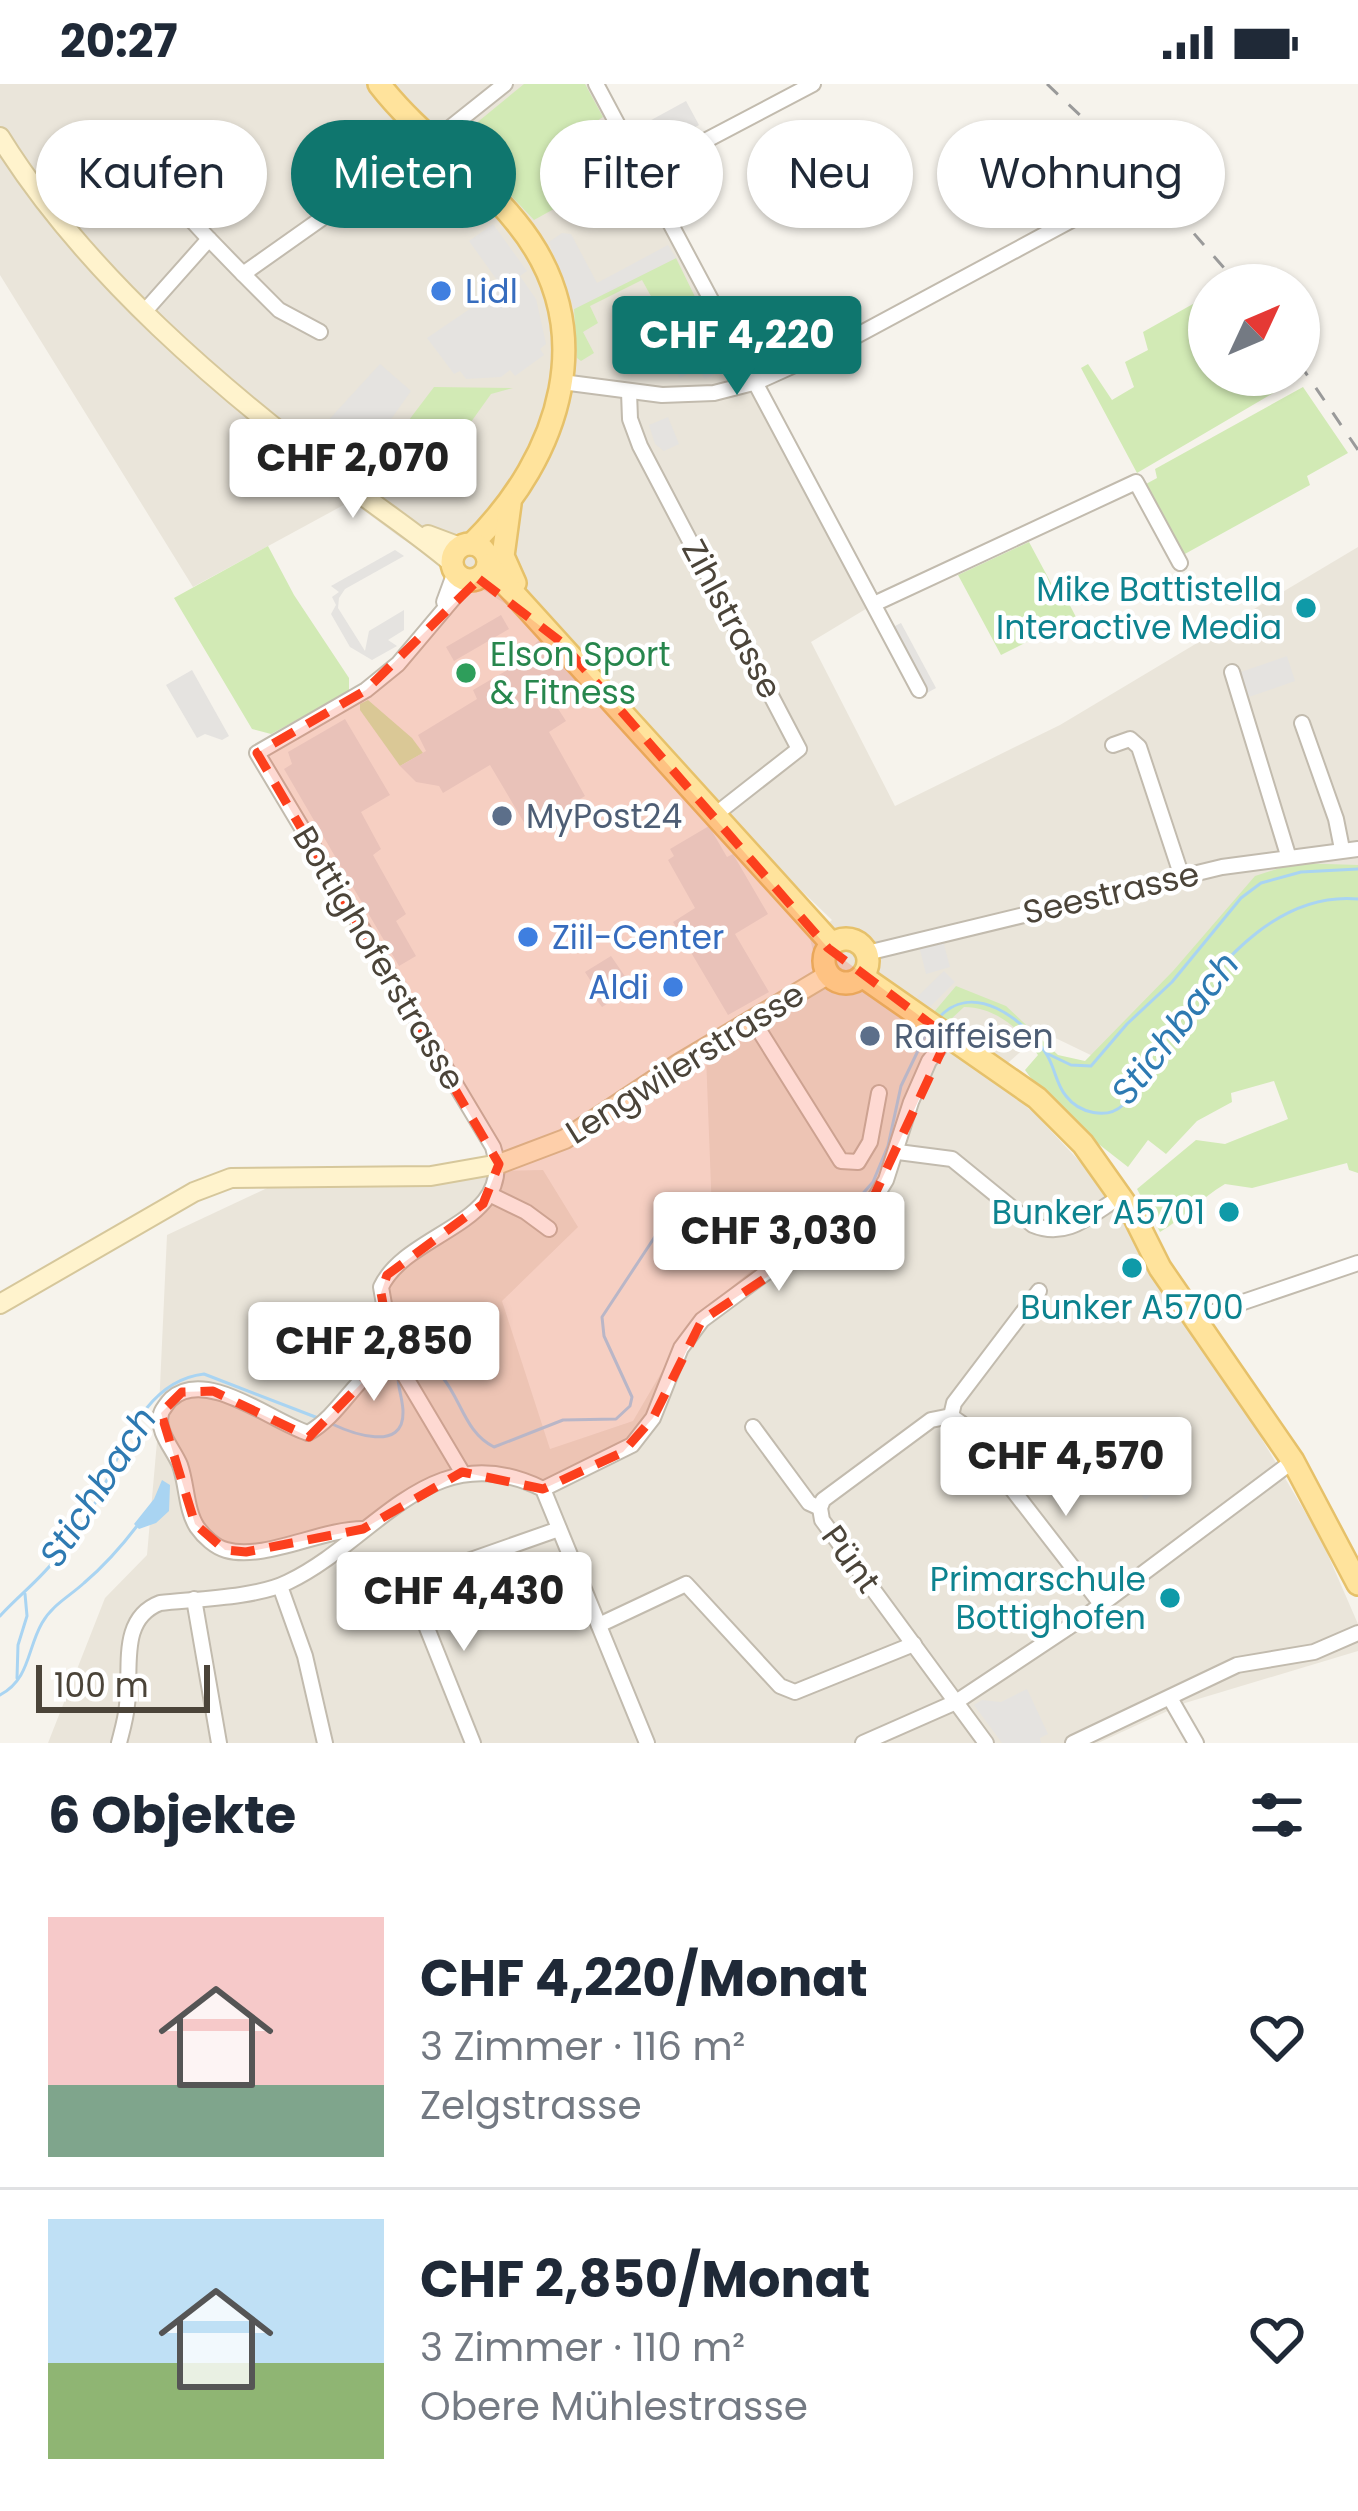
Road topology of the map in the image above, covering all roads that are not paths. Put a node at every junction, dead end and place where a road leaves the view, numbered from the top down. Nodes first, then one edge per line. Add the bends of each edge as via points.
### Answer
1 (379, 84) edge
2 (506, 84) edge
3 (596, 84) edge
4 (813, 84) edge
5 (412, 120) edge
6 (457, 120) edge
7 (615, 120) edge
8 (723, 131) edge
9 (0, 137) edge
10 (516, 224) edge
11 (199, 228) edge
12 (307, 228) edge
13 (674, 228) edge
14 (1057, 228) edge
15 (209, 239) junction
16 (243, 274) junction
17 (145, 311) junction
18 (320, 332) dead end
19 (562, 382) junction
20 (757, 382) junction
21 (628, 392) junction
22 (505, 510) junction
23 (470, 563) junction
24 (1180, 563) dead end
25 (874, 604) junction
26 (534, 616) junction
27 (1232, 672) dead end
28 (919, 690) dead end
29 (1302, 723) dead end
30 (1113, 746) dead end
31 (716, 814) junction
32 (1350, 849) edge
33 (1288, 855) junction
34 (1182, 877) junction
35 (832, 944) junction
36 (867, 953) junction
37 (829, 974) junction
38 (862, 976) junction
39 (752, 1019) junction
40 (938, 1030) junction
41 (1011, 1080) junction
42 (879, 1094) dead end
43 (898, 1152) junction
44 (499, 1164) junction
45 (491, 1195) junction
46 (1112, 1202) junction
47 (549, 1229) dead end
48 (1147, 1246) junction
49 (1358, 1263) edge
50 (1039, 1291) dead end
51 (0, 1304) edge
52 (1197, 1322) junction
53 (396, 1360) junction
54 (951, 1416) junction
55 (753, 1426) dead end
56 (1293, 1461) junction
57 (462, 1472) junction
58 (542, 1489) junction
59 (820, 1508) junction
60 (363, 1529) junction
61 (559, 1529) junction
62 (409, 1583) junction
63 (1358, 1584) edge
64 (280, 1586) junction
65 (194, 1599) junction
66 (351, 1602) dead end
67 (1100, 1604) junction
68 (599, 1625) junction
69 (1358, 1633) edge
70 (914, 1644) junction
71 (1170, 1697) junction
72 (956, 1702) junction
73 (119, 1743) edge
74 (219, 1743) edge
75 (325, 1743) edge
76 (472, 1743) edge
77 (647, 1743) edge
78 (863, 1743) edge
79 (986, 1743) edge
80 (1073, 1743) edge
81 (1196, 1743) edge

1 - 5 main road
2 - 6 street
3 - 7 street
4 - 8 street
9 - 17 street via 63,225
10 - 19 main road via 558,307
11 - 15 street
12 - 16 street
13 - 20 street
14 - 20 street
15 - 16 street
15 - 17 street
16 - 18 street via 279,310
17 - 23 street via 352,488
19 - 21 street
19 - 22 main road via 547,440
20 - 21 street via 695,395
20 - 25 street
21 - 31 street, Zihlstrasse via 640,446 799,749
22 - 23 main road
22 - 26 main road via 505,565
23 - 26 main road
23 - 44 street, Bottighoferstrasse via 398,664 257,753
24 - 25 street via 1136,482
25 - 28 street
26 - 31 main road
27 - 33 street
29 - 32 street
30 - 34 street via 1130,739 1139,747
31 - 35 main road
32 - 33 street, Seestrasse
33 - 34 street, Seestrasse
34 - 36 street, Seestrasse
35 - 36 main road via 849,939
35 - 37 main road
36 - 38 main road
37 - 38 main road via 843,983
37 - 39 street, Lengwilerstrasse
38 - 40 main road
39 - 42 street via 841,1161 858,1162 865,1152
39 - 44 street, Lengwilerstrasse via 565,1139
40 - 41 main road
40 - 43 street
41 - 46 main road
41 - 48 main road via 1083,1144
43 - 46 street via 952,1159 1046,1230 1072,1227
43 - 58 street via 858,1221 771,1269 695,1327 632,1445
44 - 45 street
44 - 51 street, Lengwilerstrasse via 430,1176 231,1178
45 - 47 street
45 - 53 street via 387,1274 381,1293
46 - 48 main road
48 - 52 main road
49 - 52 street
50 - 54 street
52 - 56 main road
53 - 57 street
53 - 60 street via 373,1368 313,1432 196,1389 182,1391 160,1413 195,1524 225,1550
54 - 59 street, Pünt via 931,1420
54 - 67 street
55 - 59 street
56 - 63 main road
56 - 67 street
57 - 58 street
57 - 60 street
58 - 61 street
59 - 70 street, Pünt
60 - 64 street
61 - 62 street
61 - 68 street
62 - 66 street
62 - 76 street
64 - 65 street
64 - 75 street
65 - 73 street via 152,1606 134,1624
65 - 74 street
67 - 72 street
68 - 70 street via 686,1584 795,1692
68 - 77 street
69 - 71 street via 1307,1654 1244,1662
70 - 72 street, Pünt
71 - 80 street
71 - 81 street
72 - 78 street
72 - 79 street, Pünt

